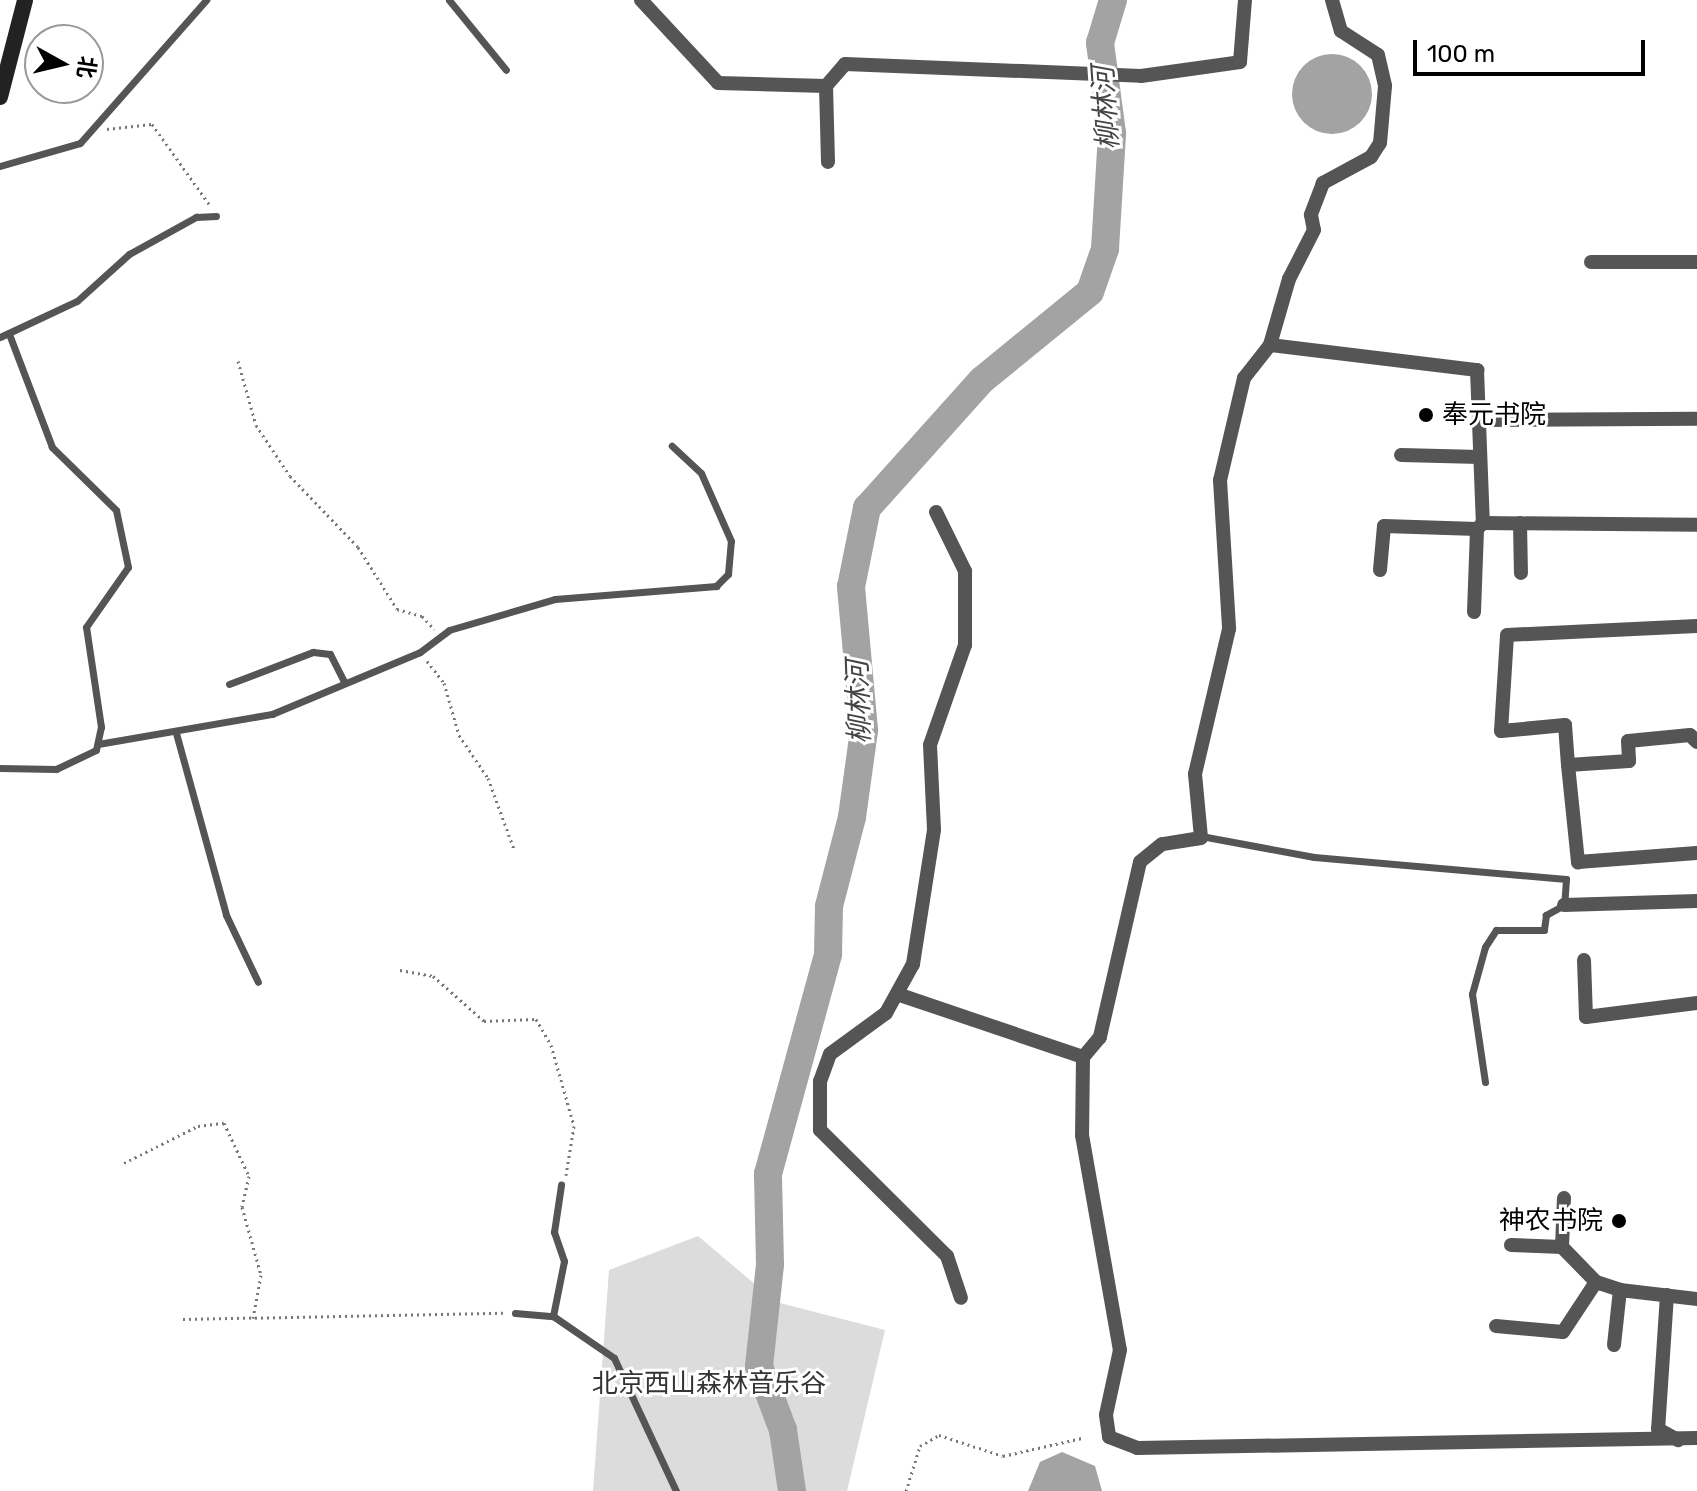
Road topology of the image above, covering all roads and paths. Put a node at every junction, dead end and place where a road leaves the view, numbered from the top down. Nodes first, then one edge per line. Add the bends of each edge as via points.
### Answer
1 (25, 0) edge
2 (206, 0) edge
3 (449, 0) edge
4 (641, 0) edge
5 (1245, 0) edge
6 (1332, 0) edge
7 (506, 70) dead end
8 (826, 86) junction
9 (0, 97) edge
10 (88, 134) junction
11 (828, 162) dead end
12 (0, 166) edge
13 (216, 216) joint
14 (1591, 262) dead end
15 (1697, 262) edge
16 (4, 336) edge
17 (1270, 345) junction
18 (238, 361) dead end
19 (1697, 419) edge
20 (1479, 420) junction
21 (672, 446) dead end
22 (1401, 455) dead end
23 (1480, 457) junction
24 (936, 512) dead end
25 (1520, 523) junction
26 (1697, 525) edge
27 (1480, 526) junction
28 (1380, 570) dead end
29 (1521, 573) dead end
30 (1474, 612) dead end
31 (1697, 626) edge
32 (438, 637) junction
33 (420, 652) junction
34 (344, 682) junction
35 (229, 684) dead end
36 (176, 733) junction
37 (1697, 742) edge
38 (98, 744) junction
39 (1568, 765) junction
40 (0, 768) edge
41 (1201, 836) junction
42 (514, 849) dead end
43 (1697, 853) edge
44 (1697, 901) edge
45 (1564, 905) junction
46 (1584, 960) dead end
47 (400, 970) dead end
48 (258, 982) dead end
49 (897, 994) junction
50 (1697, 1003) edge
51 (1083, 1057) junction
52 (1485, 1082) dead end
53 (124, 1163) dead end
54 (561, 1185) joint
55 (1564, 1198) dead end
56 (1511, 1245) dead end
57 (1562, 1247) junction
58 (1596, 1282) junction
59 (1620, 1290) junction
60 (1667, 1295) junction
61 (961, 1298) dead end
62 (1697, 1299) edge
63 (515, 1313) joint
64 (553, 1316) junction
65 (253, 1318) junction
66 (183, 1319) dead end
67 (1496, 1326) dead end
68 (1614, 1345) dead end
69 (1082, 1438) dead end
70 (1697, 1438) edge
71 (1678, 1440) junction
72 (676, 1491) edge
73 (906, 1491) edge

1 - 9 street
2 - 10 lane
3 - 7 lane
4 - 8 street via 718,83
5 - 8 street via 1240,62 1141,76 1078,69 845,64
6 - 17 street via 1341,31 1378,55 1385,86 1380,143 1371,157 1323,183 1311,215 1314,230 1289,279
8 - 11 street
10 - 12 lane via 37,159
10 - 13 path via 152,124
13 - 16 lane via 196,217 129,254 77,301
14 - 15 street
16 - 38 lane via 52,447 116,510 128,567 86,627
17 - 20 street via 1477,370
17 - 41 street via 1244,378 1220,480 1229,629 1195,774
18 - 32 path via 256,425 290,476 358,547 397,609 422,616
19 - 20 street
20 - 23 street
21 - 32 lane via 701,473 731,541 728,574 716,586 555,599
22 - 23 street
23 - 27 street
24 - 49 street via 965,571 965,645 930,745 934,830 913,964
25 - 26 street
25 - 27 street
25 - 29 street
27 - 28 street via 1384,526
27 - 30 street
31 - 39 street via 1507,635 1501,731 1565,725
32 - 33 lane
33 - 34 lane
33 - 42 path via 444,683 459,735 488,778
34 - 35 lane via 330,654 313,652
34 - 36 lane via 272,714
36 - 38 lane
36 - 48 lane via 226,915
37 - 39 street via 1690,735 1628,741 1629,761
38 - 40 lane via 56,769
39 - 43 street via 1578,862
41 - 45 lane via 1314,857 1566,879
41 - 51 street via 1162,844 1140,862 1100,1037
44 - 45 street
45 - 52 lane via 1546,915 1544,930 1496,930 1485,947 1472,994
46 - 50 street via 1586,1017
47 - 54 path via 433,976 484,1021 536,1019 551,1045 574,1126
49 - 51 street
49 - 61 street via 886,1013 830,1054 820,1081 820,1130 947,1256
51 - 71 street via 1082,1135 1120,1350 1106,1415 1109,1437 1137,1448
53 - 65 path via 198,1126 224,1123 249,1176 242,1207 261,1275
54 - 64 lane via 554,1232 564,1261
55 - 57 street
56 - 57 street
57 - 58 street
58 - 59 street
58 - 67 street via 1563,1332
59 - 60 street
59 - 68 street
60 - 62 street
60 - 71 street via 1658,1429
63 - 64 lane
63 - 65 path
64 - 72 lane via 614,1358
65 - 66 path
69 - 73 path via 1003,1456 939,1435 920,1446
70 - 71 street

